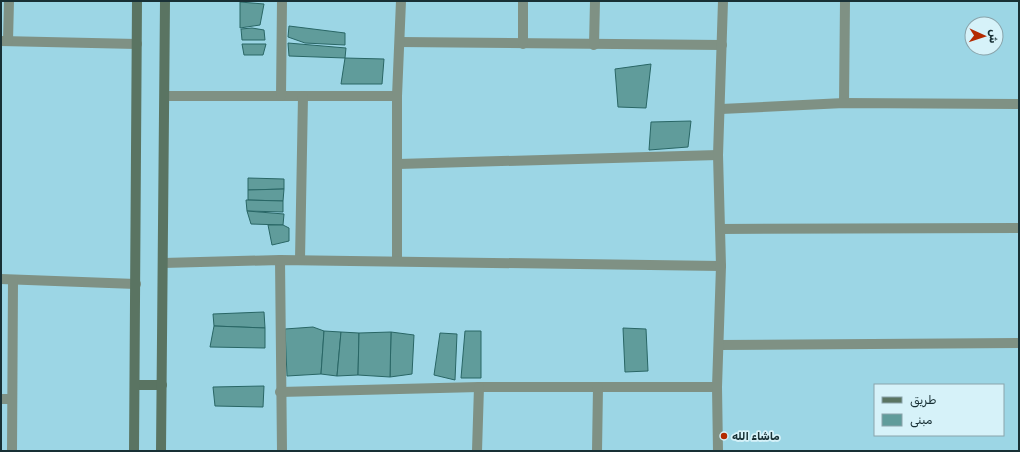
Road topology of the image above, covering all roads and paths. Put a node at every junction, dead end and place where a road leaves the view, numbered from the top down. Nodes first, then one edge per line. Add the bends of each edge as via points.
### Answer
1 (9, 1) edge
2 (137, 1) edge
3 (165, 1) edge
4 (282, 1) edge
5 (401, 1) edge
6 (523, 1) edge
7 (595, 1) edge
8 (723, 1) edge
9 (845, 1) edge
10 (5, 41) edge
11 (400, 42) junction
12 (137, 44) junction
13 (523, 44) junction
14 (594, 45) junction
15 (722, 45) junction
16 (164, 96) junction
17 (281, 96) junction
18 (303, 96) junction
19 (397, 96) junction
20 (844, 103) junction
21 (1019, 104) edge
22 (721, 109) junction
23 (718, 155) junction
24 (398, 164) junction
25 (1019, 228) edge
26 (720, 229) junction
27 (280, 260) junction
28 (300, 260) junction
29 (397, 261) junction
30 (163, 263) junction
31 (721, 266) junction
32 (1, 279) edge
33 (13, 280) junction
34 (136, 284) junction
35 (1019, 343) edge
36 (719, 345) junction
37 (135, 385) junction
38 (162, 385) junction
39 (479, 387) junction
40 (598, 387) junction
41 (717, 387) junction
42 (280, 392) junction
43 (1, 399) edge
44 (12, 399) junction
45 (12, 451) edge
46 (134, 451) edge
47 (161, 451) edge
48 (282, 451) edge
49 (477, 451) edge
50 (597, 451) edge
51 (718, 451) edge

1 - 10 street
2 - 12 street
3 - 16 street
4 - 17 street
5 - 11 street
6 - 13 street
7 - 14 street
8 - 15 street
9 - 20 street
10 - 12 street
11 - 13 street
11 - 19 street
12 - 34 street
13 - 14 street
14 - 15 street
15 - 22 street
16 - 17 street
16 - 30 street
17 - 18 street
18 - 19 street
18 - 28 street
19 - 24 street
20 - 21 street
20 - 22 street
22 - 23 street
23 - 24 street
23 - 26 street
24 - 29 street
25 - 26 street
26 - 31 street
27 - 28 street
27 - 30 street
27 - 42 street
28 - 29 street
29 - 31 street
30 - 38 street
31 - 36 street
32 - 33 street
33 - 34 street
33 - 44 street
34 - 37 street
35 - 36 street
36 - 41 street
37 - 38 street
37 - 46 street
38 - 47 street
39 - 40 street
39 - 42 street
39 - 49 street
40 - 41 street
40 - 50 street
41 - 51 street
42 - 48 street
43 - 44 street
44 - 45 street

